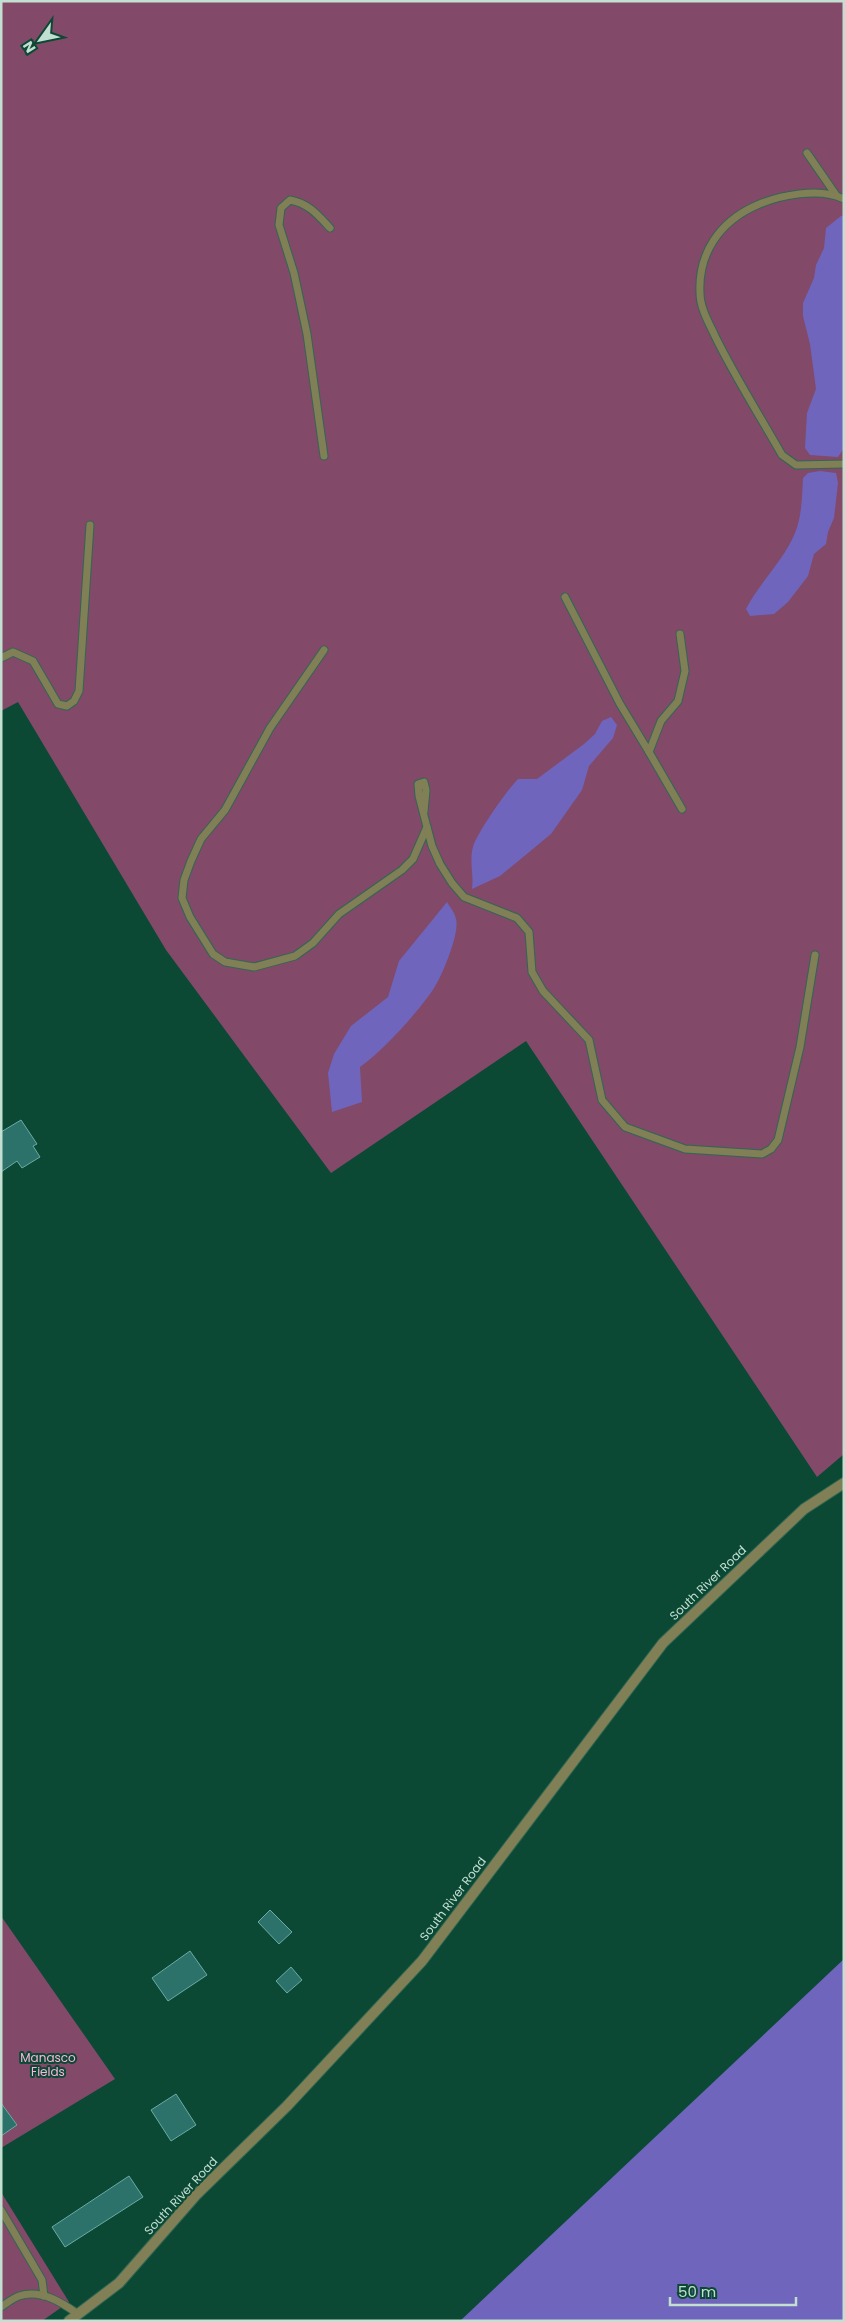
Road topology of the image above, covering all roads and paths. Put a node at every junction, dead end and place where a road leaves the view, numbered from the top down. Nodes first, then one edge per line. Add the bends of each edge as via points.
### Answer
1 (807, 153) dead end
2 (836, 195) junction
3 (844, 199) edge
4 (330, 228) dead end
5 (324, 456) dead end
6 (844, 464) edge
7 (90, 525) dead end
8 (565, 598) dead end
9 (680, 634) dead end
10 (324, 650) dead end
11 (1, 658) edge
12 (649, 752) junction
13 (682, 809) dead end
14 (424, 812) dead end
15 (426, 827) junction
16 (815, 956) dead end
17 (844, 1483) edge
18 (1, 2210) edge
19 (44, 2296) junction
20 (1, 2307) edge
21 (78, 2314) junction
22 (69, 2321) edge

1 - 2 lane
2 - 3 lane
2 - 6 lane via 780,196 731,220 706,253 700,294 705,316 725,356 782,456 796,465
4 - 5 lane via 311,208 300,202 290,200 281,208 279,226 294,273 307,334
7 - 11 lane via 79,691 74,701 68,706 58,704 33,661 12,652
8 - 12 lane
9 - 12 lane via 684,670 678,701 661,720
10 - 15 lane via 270,728 225,810 201,839 184,880 182,898 190,917 213,954 225,962 254,967 295,956 313,943 339,914 413,860
12 - 13 lane
14 - 15 lane
15 - 16 lane via 440,864 464,897 518,918 529,932 532,972 543,991 589,1040 602,1100 613,1114 625,1127 685,1149 762,1154 778,1140 800,1048
17 - 21 street, South River Road via 804,1509 663,1643 422,1961 288,2106 196,2195 119,2283
18 - 19 lane via 42,2280
19 - 20 lane via 19,2296
19 - 21 lane via 57,2298
21 - 22 street, South River Road

